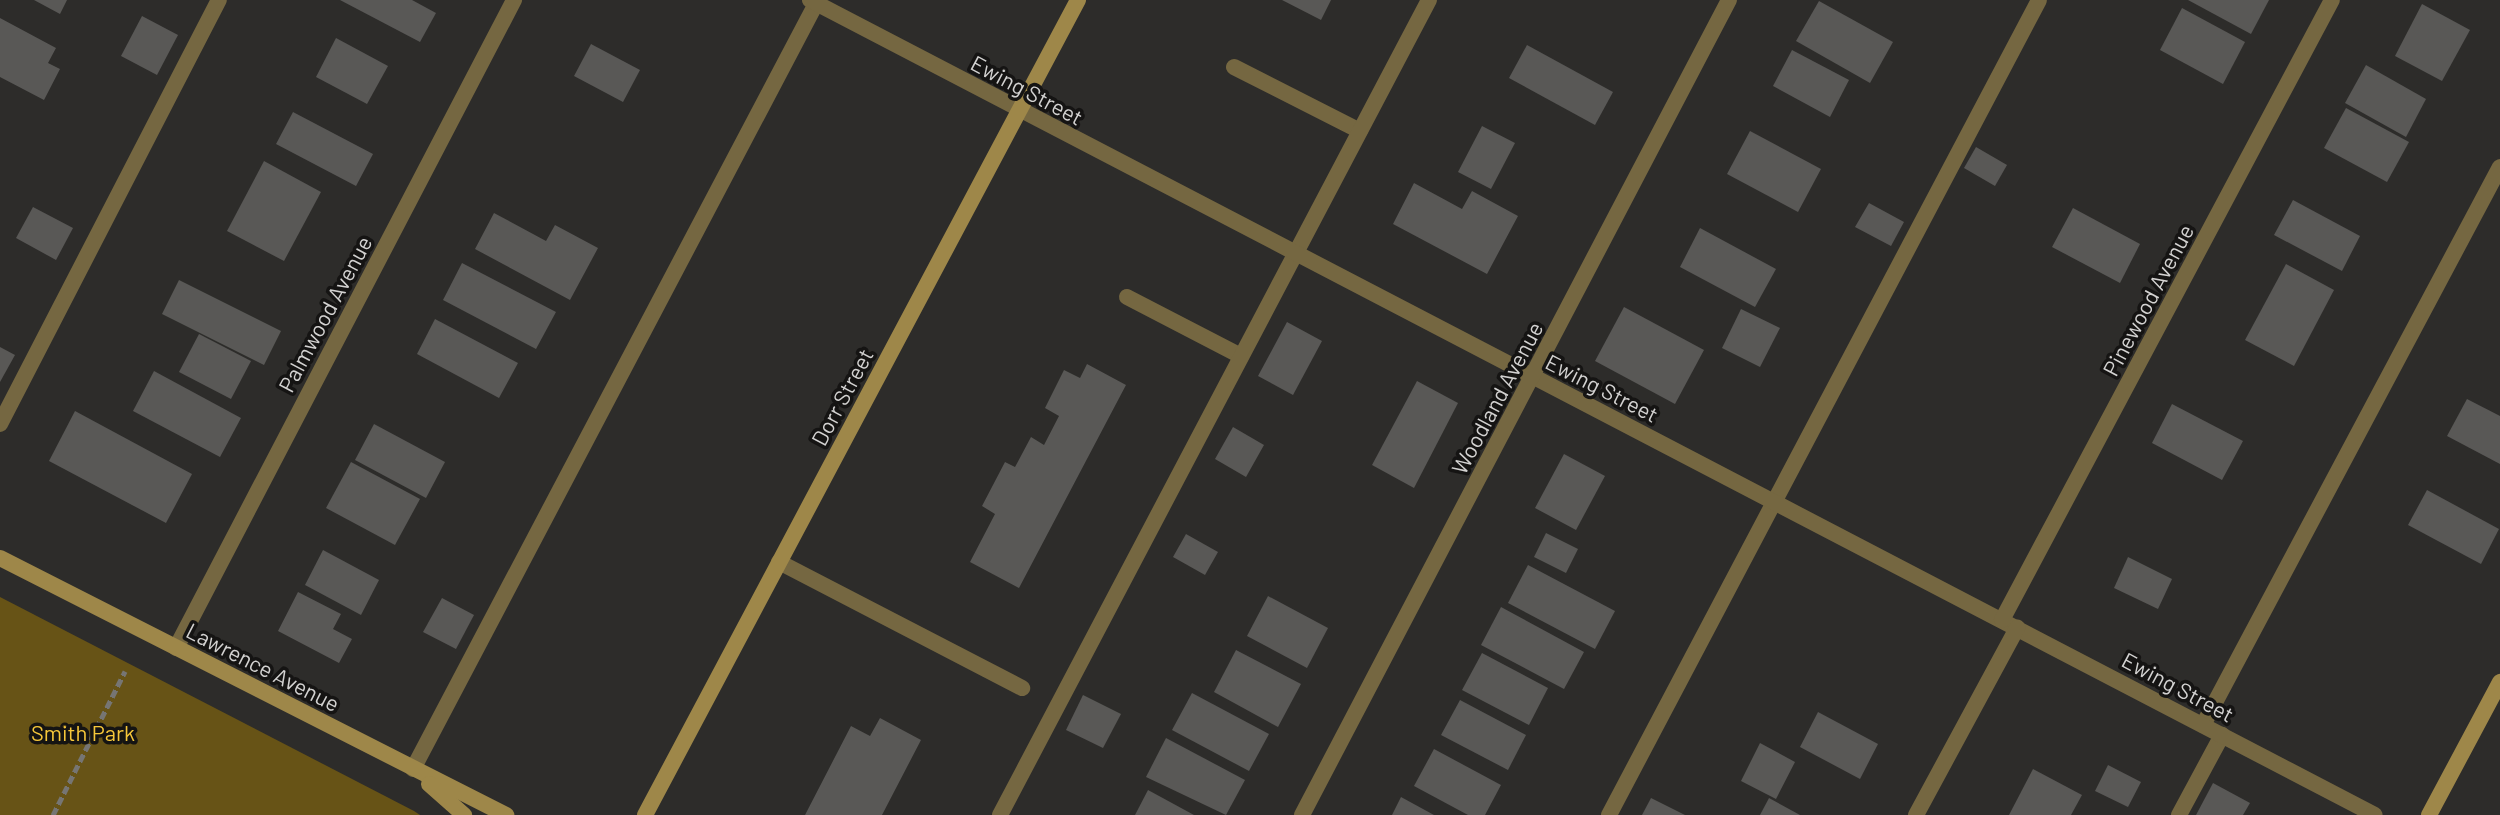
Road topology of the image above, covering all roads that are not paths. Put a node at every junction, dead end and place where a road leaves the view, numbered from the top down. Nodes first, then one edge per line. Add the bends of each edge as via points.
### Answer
1 (219, 0) edge
2 (514, 0) edge
3 (1078, 0) edge
4 (1429, 0) edge
5 (1729, 0) edge
6 (2039, 0) edge
7 (2332, 0) edge
8 (815, 1) edge
9 (1234, 67) dead end
10 (1020, 111) junction
11 (1360, 131) junction
12 (2500, 167) edge
13 (1295, 253) junction
14 (1127, 297) dead end
15 (1241, 356) junction
16 (1533, 377) junction
17 (0, 424) edge
18 (1776, 502) junction
19 (0, 558) edge
20 (779, 562) junction
21 (2010, 624) junction
22 (176, 648) junction
23 (2500, 682) edge
24 (1022, 688) dead end
25 (2203, 725) junction
26 (2222, 735) junction
27 (413, 769) junction
28 (464, 815) edge
29 (506, 815) edge
30 (645, 815) edge
31 (1000, 815) edge
32 (1302, 815) edge
33 (1609, 815) edge
34 (1916, 815) edge
35 (2179, 815) edge
36 (2375, 815) edge
37 (2429, 815) edge

1 - 17 street
2 - 22 street, Palmwood Avenue
3 - 10 main road, Dorr Street
4 - 11 street
5 - 16 street, Woodland Avenue
6 - 18 street
7 - 21 street, Pinewood Avenue
8 - 10 street, Ewing Street
8 - 27 street
9 - 11 street
10 - 13 street, Ewing Street
10 - 20 main road, Dorr Street
11 - 13 street
12 - 25 street
13 - 15 street
13 - 16 street, Ewing Street
14 - 15 street
15 - 31 street
16 - 18 street, Ewing Street
16 - 32 street, Woodland Avenue
18 - 21 street, Ewing Street
18 - 33 street
19 - 22 main road, Lawrence Avenue
20 - 24 street
20 - 30 main road, Dorr Street
21 - 25 street, Ewing Street
21 - 34 street, Pinewood Avenue
22 - 27 main road, Lawrence Avenue
23 - 37 main road
25 - 26 street, Ewing Street
26 - 35 street
26 - 36 street, Ewing Street
27 - 28 main road
27 - 29 main road, Lawrence Avenue

